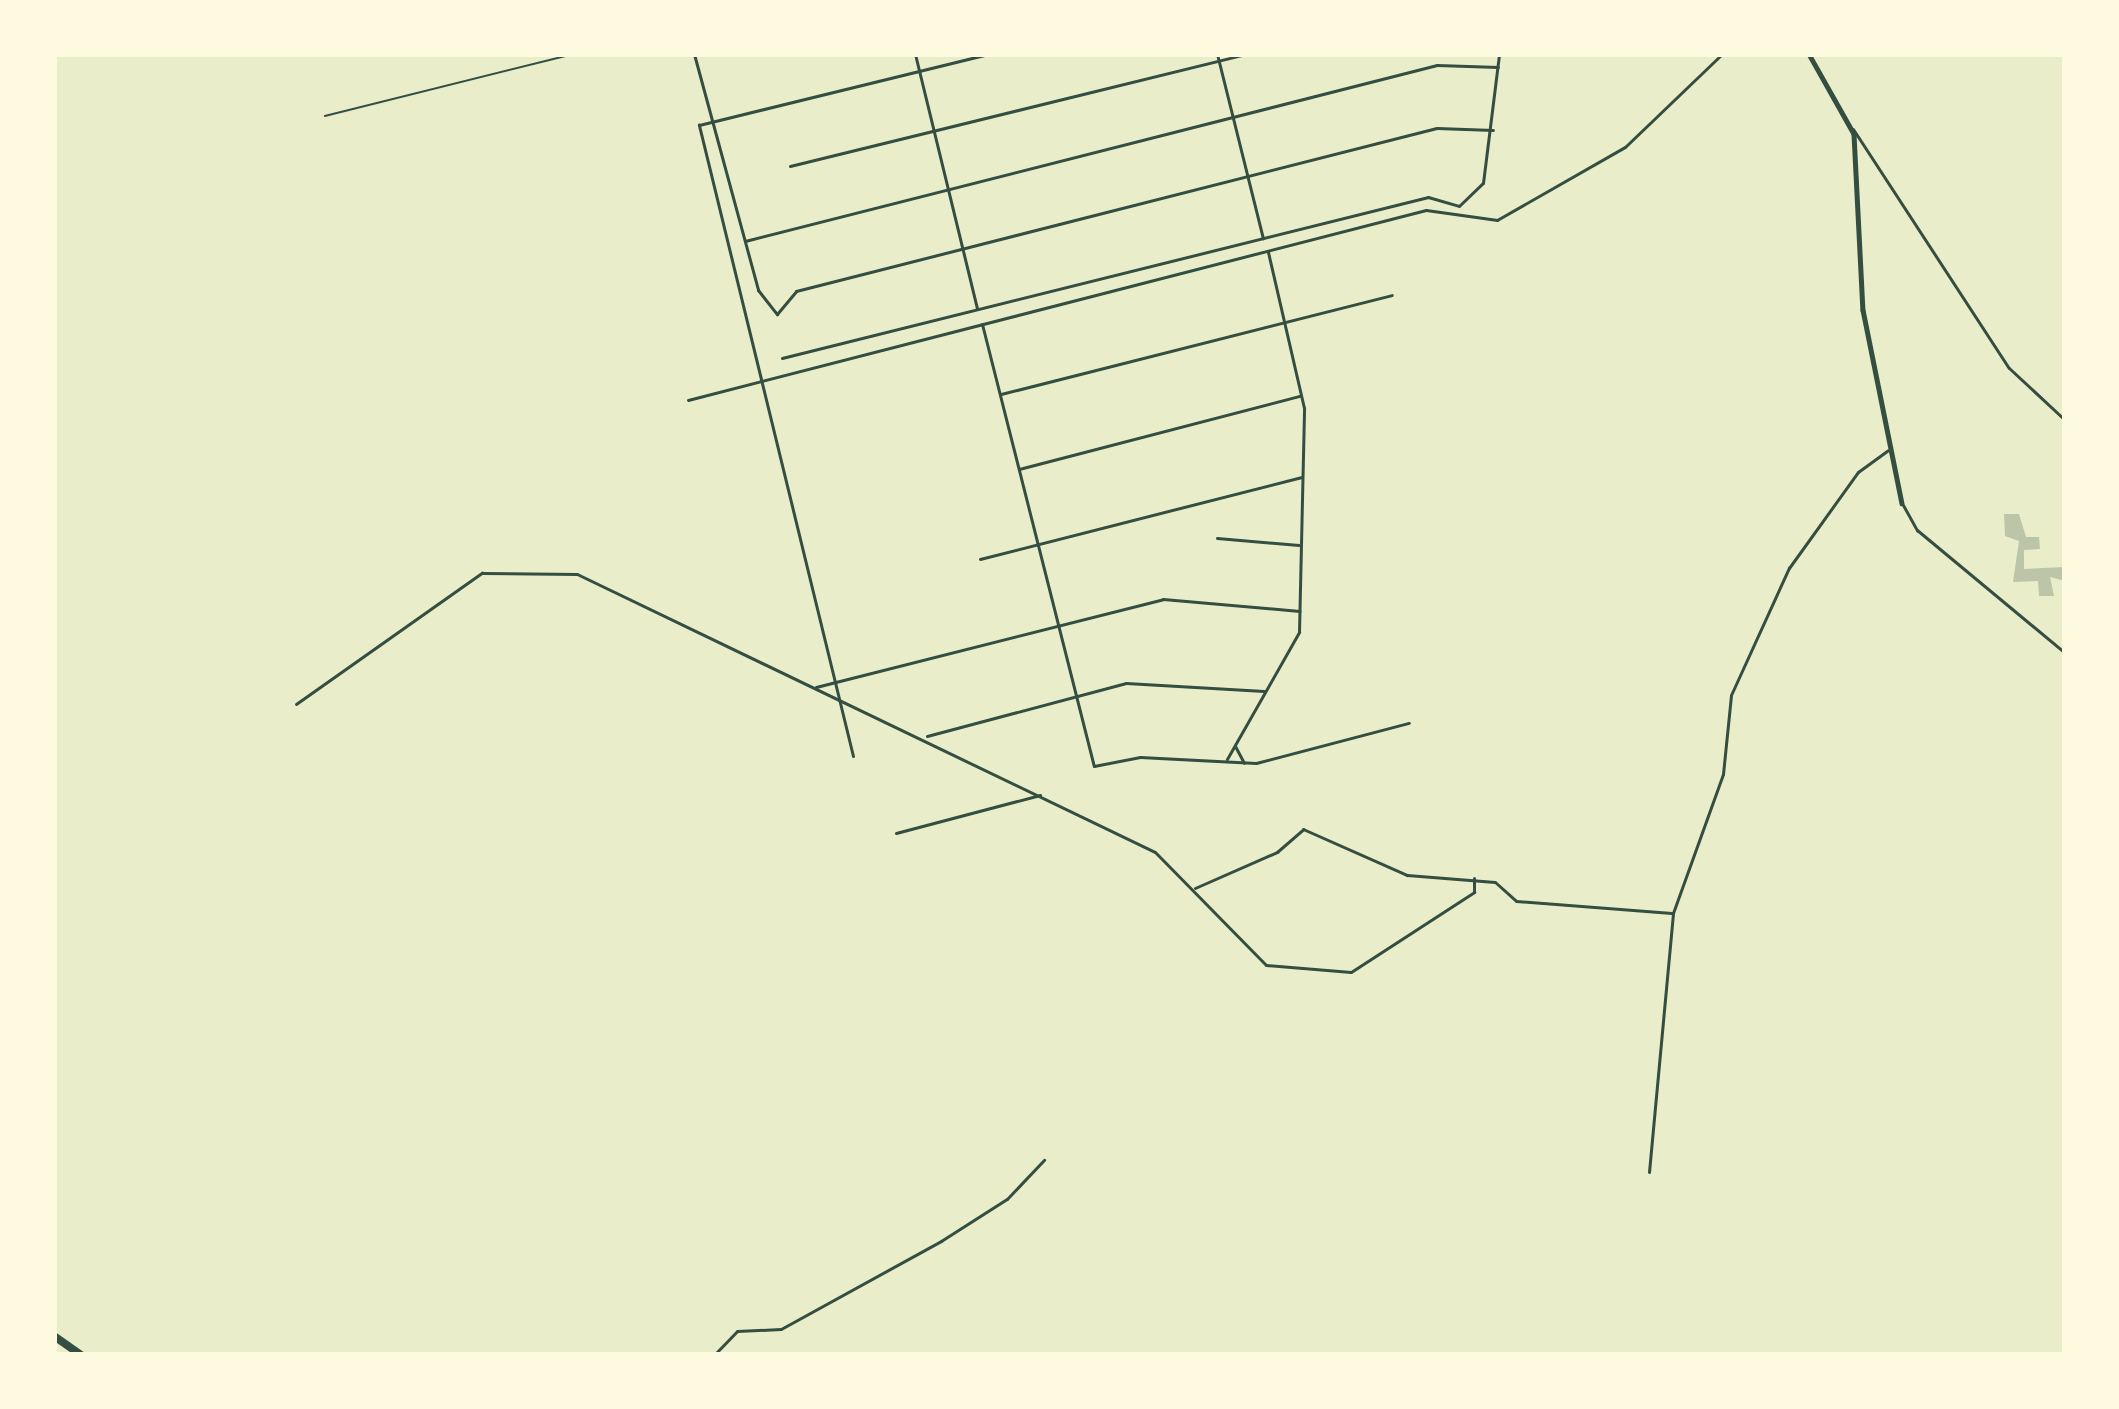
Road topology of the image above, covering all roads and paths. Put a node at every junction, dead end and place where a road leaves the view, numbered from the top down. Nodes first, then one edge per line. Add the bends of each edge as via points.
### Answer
1 (574, 54) edge
2 (694, 54) edge
3 (915, 54) edge
4 (988, 54) edge
5 (1245, 54) edge
6 (1499, 54) edge
7 (1722, 54) edge
8 (1809, 54) edge
9 (974, 56) edge
10 (1218, 57) edge
11 (1498, 67) junction
12 (918, 73) junction
13 (325, 116) dead end
14 (715, 121) junction
15 (1233, 121) junction
16 (1853, 129) junction
17 (1492, 130) junction
18 (932, 132) junction
19 (790, 166) dead end
20 (1247, 178) junction
21 (949, 192) junction
22 (1263, 238) junction
23 (743, 242) junction
24 (966, 250) junction
25 (1268, 252) junction
26 (1392, 295) dead end
27 (977, 309) junction
28 (1285, 323) junction
29 (982, 324) junction
30 (782, 358) dead end
31 (763, 380) junction
32 (1000, 394) junction
33 (1301, 395) junction
34 (688, 400) dead end
35 (2065, 421) edge
36 (1889, 449) junction
37 (1019, 470) junction
38 (1303, 477) junction
39 (1902, 503) joint
40 (1217, 538) dead end
41 (1036, 544) junction
42 (1301, 545) junction
43 (980, 559) dead end
44 (1300, 610) junction
45 (1059, 625) junction
46 (2065, 653) edge
47 (835, 683) junction
48 (814, 688) junction
49 (1266, 691) junction
50 (1072, 697) junction
51 (839, 699) junction
52 (296, 704) dead end
53 (1409, 723) dead end
54 (925, 736) junction
55 (1235, 744) junction
56 (853, 756) dead end
57 (1226, 760) junction
58 (1244, 763) junction
59 (1042, 795) junction
60 (896, 833) dead end
61 (1474, 878) junction
62 (1193, 888) junction
63 (1673, 913) junction
64 (1044, 1160) dead end
65 (1649, 1172) dead end
66 (54, 1336) edge
67 (81, 1355) edge
68 (714, 1355) edge

1 - 13 lane
2 - 14 street
3 - 12 street
4 - 9 street
5 - 10 street
6 - 11 street
7 - 25 street via 1625,147 1497,220 1426,210
8 - 16 street
9 - 12 street
10 - 15 street
10 - 18 street
11 - 15 street via 1443,64
11 - 17 street
12 - 14 street
12 - 18 street
14 - 23 street
14 - 31 street via 699,125
15 - 20 street
15 - 21 street
16 - 35 street via 2009,368
16 - 36 street via 1863,310
17 - 20 street via 1437,128
17 - 22 street via 1481,187 1459,206 1428,196
18 - 19 street
18 - 21 street
20 - 22 street
20 - 24 street
21 - 23 street
21 - 24 street
22 - 27 street
23 - 24 street via 768,311 788,310 796,291
24 - 27 street
25 - 28 street
25 - 29 street
26 - 28 street
27 - 30 street
28 - 32 street
28 - 33 street
29 - 31 street
29 - 32 street
31 - 34 street
31 - 47 street
32 - 37 street
33 - 37 street
33 - 38 street
36 - 39 street
36 - 63 street via 1858,472 1805,543 1744,663 1731,695 1723,774
37 - 41 street
38 - 41 street
38 - 42 street
39 - 46 street via 1917,530
40 - 42 street
41 - 43 street
41 - 45 street
42 - 44 street
44 - 45 street via 1172,598
44 - 49 street via 1296,641
45 - 47 street
45 - 50 street
47 - 48 street
47 - 51 street
48 - 51 street
48 - 52 street via 577,574 494,572 463,585
49 - 50 street via 1144,682
49 - 55 street
50 - 54 street
50 - 57 street via 1094,766 1140,757
51 - 54 street
51 - 56 street
53 - 58 street
54 - 59 street
55 - 57 street
55 - 58 street
57 - 58 street
59 - 60 street
59 - 62 street via 1155,852
61 - 62 street via 1406,875 1304,829 1277,852
61 - 62 street via 1474,892 1411,938 1338,976 1266,965
61 - 63 street via 1495,882 1516,901
63 - 65 street
64 - 68 street via 1006,1199 940,1241 781,1329 737,1331
66 - 67 highway

